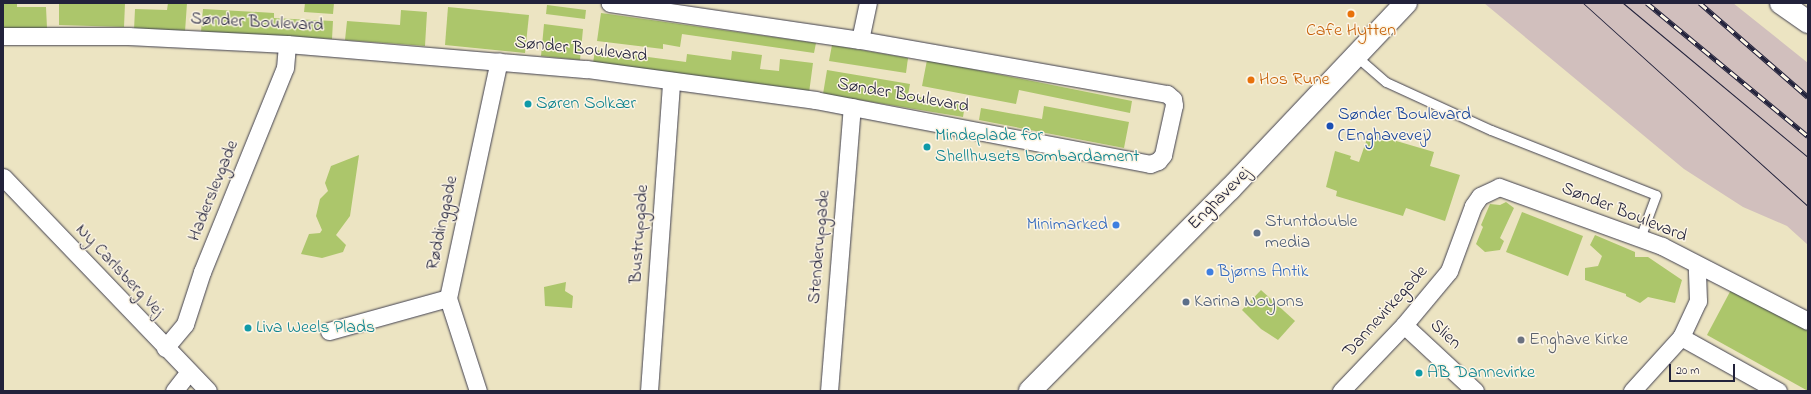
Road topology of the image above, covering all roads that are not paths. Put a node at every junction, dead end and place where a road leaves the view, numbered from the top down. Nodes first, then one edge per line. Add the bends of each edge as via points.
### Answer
1 (610, 3) edge
2 (868, 3) edge
3 (1406, 3) edge
4 (1781, 3) edge
5 (1808, 22) edge
6 (3, 36) edge
7 (860, 40) junction
8 (287, 44) junction
9 (1357, 57) junction
10 (499, 61) junction
11 (671, 81) junction
12 (852, 107) junction
13 (3, 177) edge
14 (1640, 238) junction
15 (1457, 256) joint
16 (1697, 265) junction
17 (448, 298) junction
18 (1808, 321) edge
19 (1404, 325) junction
20 (329, 331) dead end
21 (1681, 337) junction
22 (165, 348) junction
23 (189, 372) junction
24 (174, 391) edge
25 (208, 391) edge
26 (478, 391) edge
27 (649, 391) edge
28 (829, 391) edge
29 (1030, 391) edge
30 (1341, 391) edge
31 (1475, 391) edge
32 (1632, 391) edge
33 (1778, 391) edge

1 - 7 street, Sønder Boulevard
2 - 7 street
3 - 9 street, Enghavevej
4 - 5 street
6 - 8 street, Sønder Boulevard via 128,36
7 - 12 street, Sønder Boulevard via 1167,94 1173,99 1174,105 1163,155 1158,161 1150,164
8 - 10 street, Sønder Boulevard
8 - 22 street, Haderslevgade via 285,68 202,272 185,324
9 - 14 lane via 1386,82 1491,130 1656,195
9 - 29 street, Enghavevej
10 - 11 street, Sønder Boulevard
10 - 17 street, Røddinggade
11 - 12 street, Sønder Boulevard
11 - 27 street, Bustrupgade
12 - 28 street, Stenderupgade
13 - 22 street, Ny Carlsberg Vej
14 - 15 street, Sønder Boulevard via 1499,187 1480,196 1473,206
14 - 16 street, Sønder Boulevard via 1662,246
15 - 19 street, Dannevirkegade via 1449,271
16 - 18 street, Sønder Boulevard
16 - 21 street via 1698,301
17 - 20 street
17 - 26 street, Røddinggade
19 - 30 street, Dannevirkegade
19 - 31 street, Slien
21 - 32 street
21 - 33 street
22 - 23 street, Ny Carlsberg Vej
23 - 24 street
23 - 25 street, Ny Carlsberg Vej

